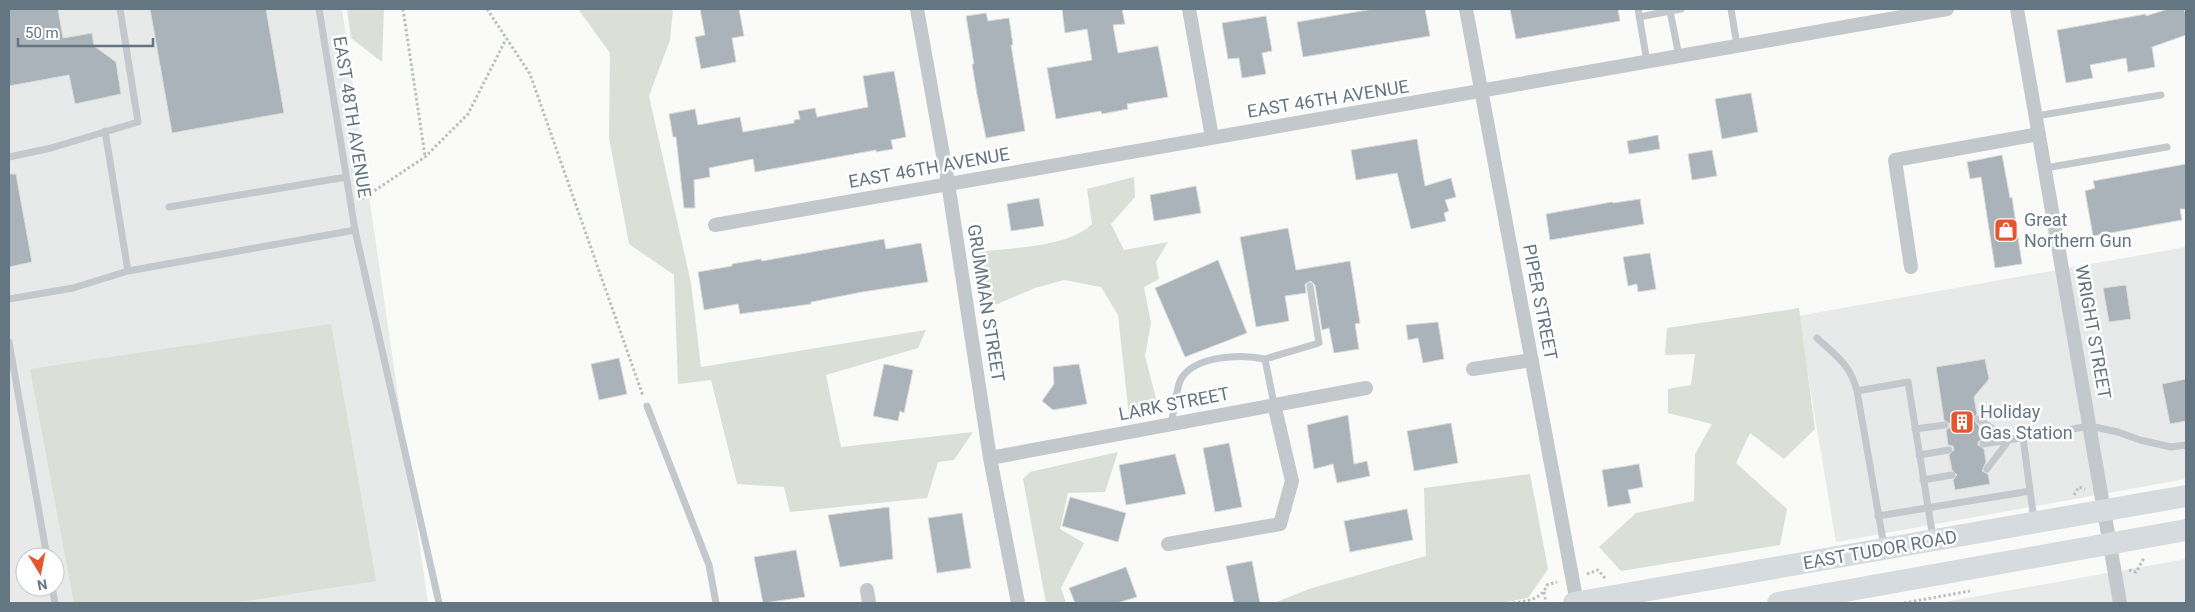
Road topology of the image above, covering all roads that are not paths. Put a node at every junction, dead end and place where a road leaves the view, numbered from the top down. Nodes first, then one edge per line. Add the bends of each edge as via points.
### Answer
1 (120, 9) edge
2 (320, 9) edge
3 (917, 9) edge
4 (1189, 9) edge
5 (1466, 9) edge
6 (1681, 9) edge
7 (1731, 9) edge
8 (1947, 9) edge
9 (2017, 9) edge
10 (1670, 11) junction
11 (1638, 13) edge
12 (1737, 45) junction
13 (1679, 56) junction
14 (1647, 62) junction
15 (1482, 92) junction
16 (2161, 95) dead end
17 (2036, 116) junction
18 (105, 131) junction
19 (2039, 134) junction
20 (1212, 137) junction
21 (2167, 147) dead end
22 (9, 157) edge
23 (2045, 168) junction
24 (346, 177) junction
25 (948, 183) junction
26 (169, 207) dead end
27 (715, 226) dead end
28 (355, 230) junction
29 (1911, 266) dead end
30 (128, 271) junction
31 (1310, 286) dead end
32 (9, 299) edge
33 (1817, 338) dead end
34 (9, 342) edge
35 (1265, 359) junction
36 (1532, 360) junction
37 (1473, 369) dead end
38 (1366, 388) dead end
39 (1857, 391) junction
40 (1274, 404) junction
41 (647, 406) road end
42 (1978, 419) dead end
43 (1171, 424) junction
44 (1945, 424) dead end
45 (2090, 426) junction
46 (1915, 429) junction
47 (2023, 438) junction
48 (2010, 440) junction
49 (1983, 444) dead end
50 (2186, 445) edge
51 (1949, 450) dead end
52 (1919, 455) junction
53 (990, 458) junction
54 (1987, 469) dead end
55 (1952, 475) dead end
56 (1924, 480) junction
57 (2030, 491) junction
58 (2186, 496) edge
59 (1928, 508) junction
60 (2104, 511) junction
61 (1878, 516) junction
62 (2035, 523) junction
63 (2186, 530) edge
64 (1933, 540) junction
65 (1168, 544) dead end
66 (2109, 544) junction
67 (45, 547) edge
68 (1884, 549) junction
69 (439, 603) edge
70 (716, 603) edge
71 (1018, 603) edge
72 (1576, 603) edge
73 (1778, 603) edge
74 (2120, 603) edge

1 - 18 lane via 138,122
2 - 24 lane, EAST 48TH AVENUE
3 - 25 street, GRUMMAN STREET
4 - 20 street
5 - 15 street, PIPER STREET
6 - 10 lane
7 - 12 lane
8 - 12 street, EAST 46TH AVENUE
9 - 17 street, WRIGHT STREET
10 - 11 lane
10 - 13 lane
11 - 14 lane
12 - 13 street, EAST 46TH AVENUE
13 - 14 street, EAST 46TH AVENUE
14 - 15 street, EAST 46TH AVENUE
15 - 20 street, EAST 46TH AVENUE
15 - 36 street, PIPER STREET
16 - 17 lane
17 - 19 street, WRIGHT STREET
18 - 22 lane
18 - 30 lane
19 - 23 street, WRIGHT STREET
19 - 29 street via 1895,160
20 - 25 street, EAST 46TH AVENUE
21 - 23 lane
23 - 45 street, WRIGHT STREET
24 - 26 lane
24 - 28 lane, EAST 48TH AVENUE
25 - 27 street, EAST 46TH AVENUE
25 - 53 street, GRUMMAN STREET
28 - 30 lane
28 - 69 lane, EAST 48TH AVENUE
30 - 32 lane via 73,288
31 - 35 lane via 1319,343
33 - 39 lane via 1844,362
34 - 67 lane
35 - 40 lane
35 - 43 lane via 1228,357 1203,362 1188,372 1181,379
36 - 37 street
36 - 72 street, PIPER STREET
38 - 40 street, LARK STREET
39 - 46 lane via 1908,382
39 - 61 lane
40 - 43 street, LARK STREET
40 - 65 street via 1292,481 1280,524
41 - 70 lane via 709,565
42 - 48 lane
43 - 53 street, LARK STREET
44 - 46 lane
45 - 47 lane
45 - 50 lane via 2171,447
45 - 60 street, WRIGHT STREET
46 - 52 lane
47 - 48 lane
47 - 57 lane
48 - 49 lane
48 - 54 lane
51 - 52 lane
52 - 56 lane
53 - 71 street, GRUMMAN STREET
55 - 56 lane
56 - 59 lane
57 - 59 lane
57 - 62 lane
58 - 60 main road, EAST TUDOR ROAD
59 - 61 lane
59 - 64 lane
60 - 62 main road, EAST TUDOR ROAD
60 - 66 street, WRIGHT STREET
61 - 68 lane
62 - 64 main road, EAST TUDOR ROAD
63 - 66 main road, EAST TUDOR ROAD
64 - 68 main road, EAST TUDOR ROAD
66 - 73 main road, EAST TUDOR ROAD
66 - 74 street, WRIGHT STREET
68 - 72 main road, EAST TUDOR ROAD

